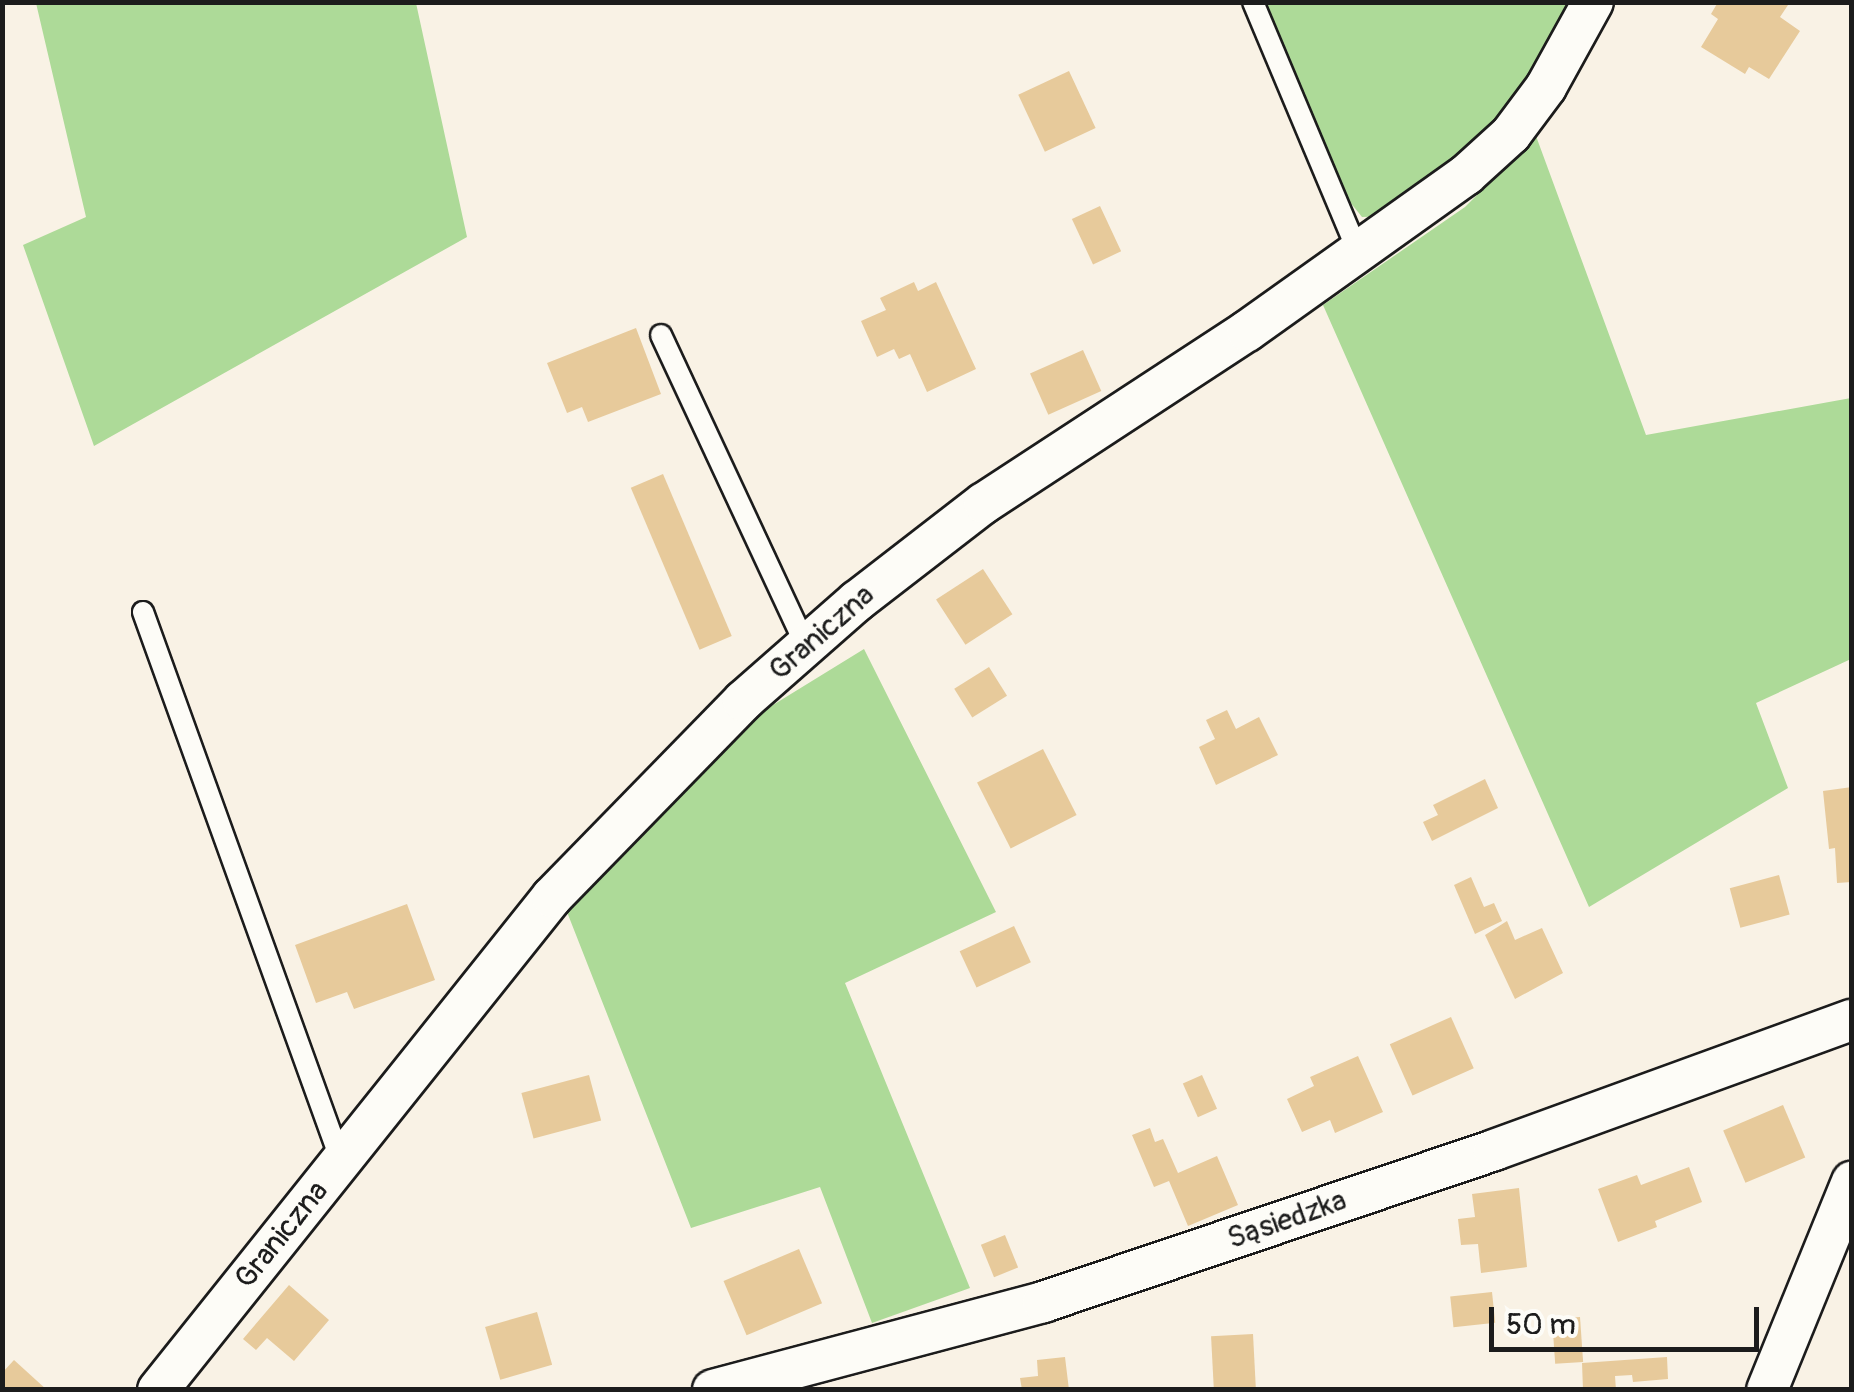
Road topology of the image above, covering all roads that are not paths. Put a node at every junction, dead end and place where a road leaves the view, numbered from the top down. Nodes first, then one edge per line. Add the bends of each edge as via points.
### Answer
1 (1253, 2) edge
2 (1593, 2) edge
3 (1358, 252) junction
4 (661, 336) dead end
5 (143, 612) dead end
6 (806, 646) junction
7 (1852, 1020) edge
8 (341, 1161) junction
9 (1852, 1182) edge
10 (158, 1390) edge
11 (713, 1390) edge
12 (1767, 1390) edge

1 - 3 lane
2 - 3 street, Graniczna via 1546,88 1511,134
3 - 6 street, Graniczna via 984,503
4 - 6 lane
5 - 8 lane
6 - 8 street, Graniczna via 743,701 552,897
7 - 11 street, Sąsiedzka via 1494,1150 1042,1302
8 - 10 street, Graniczna
9 - 12 street

